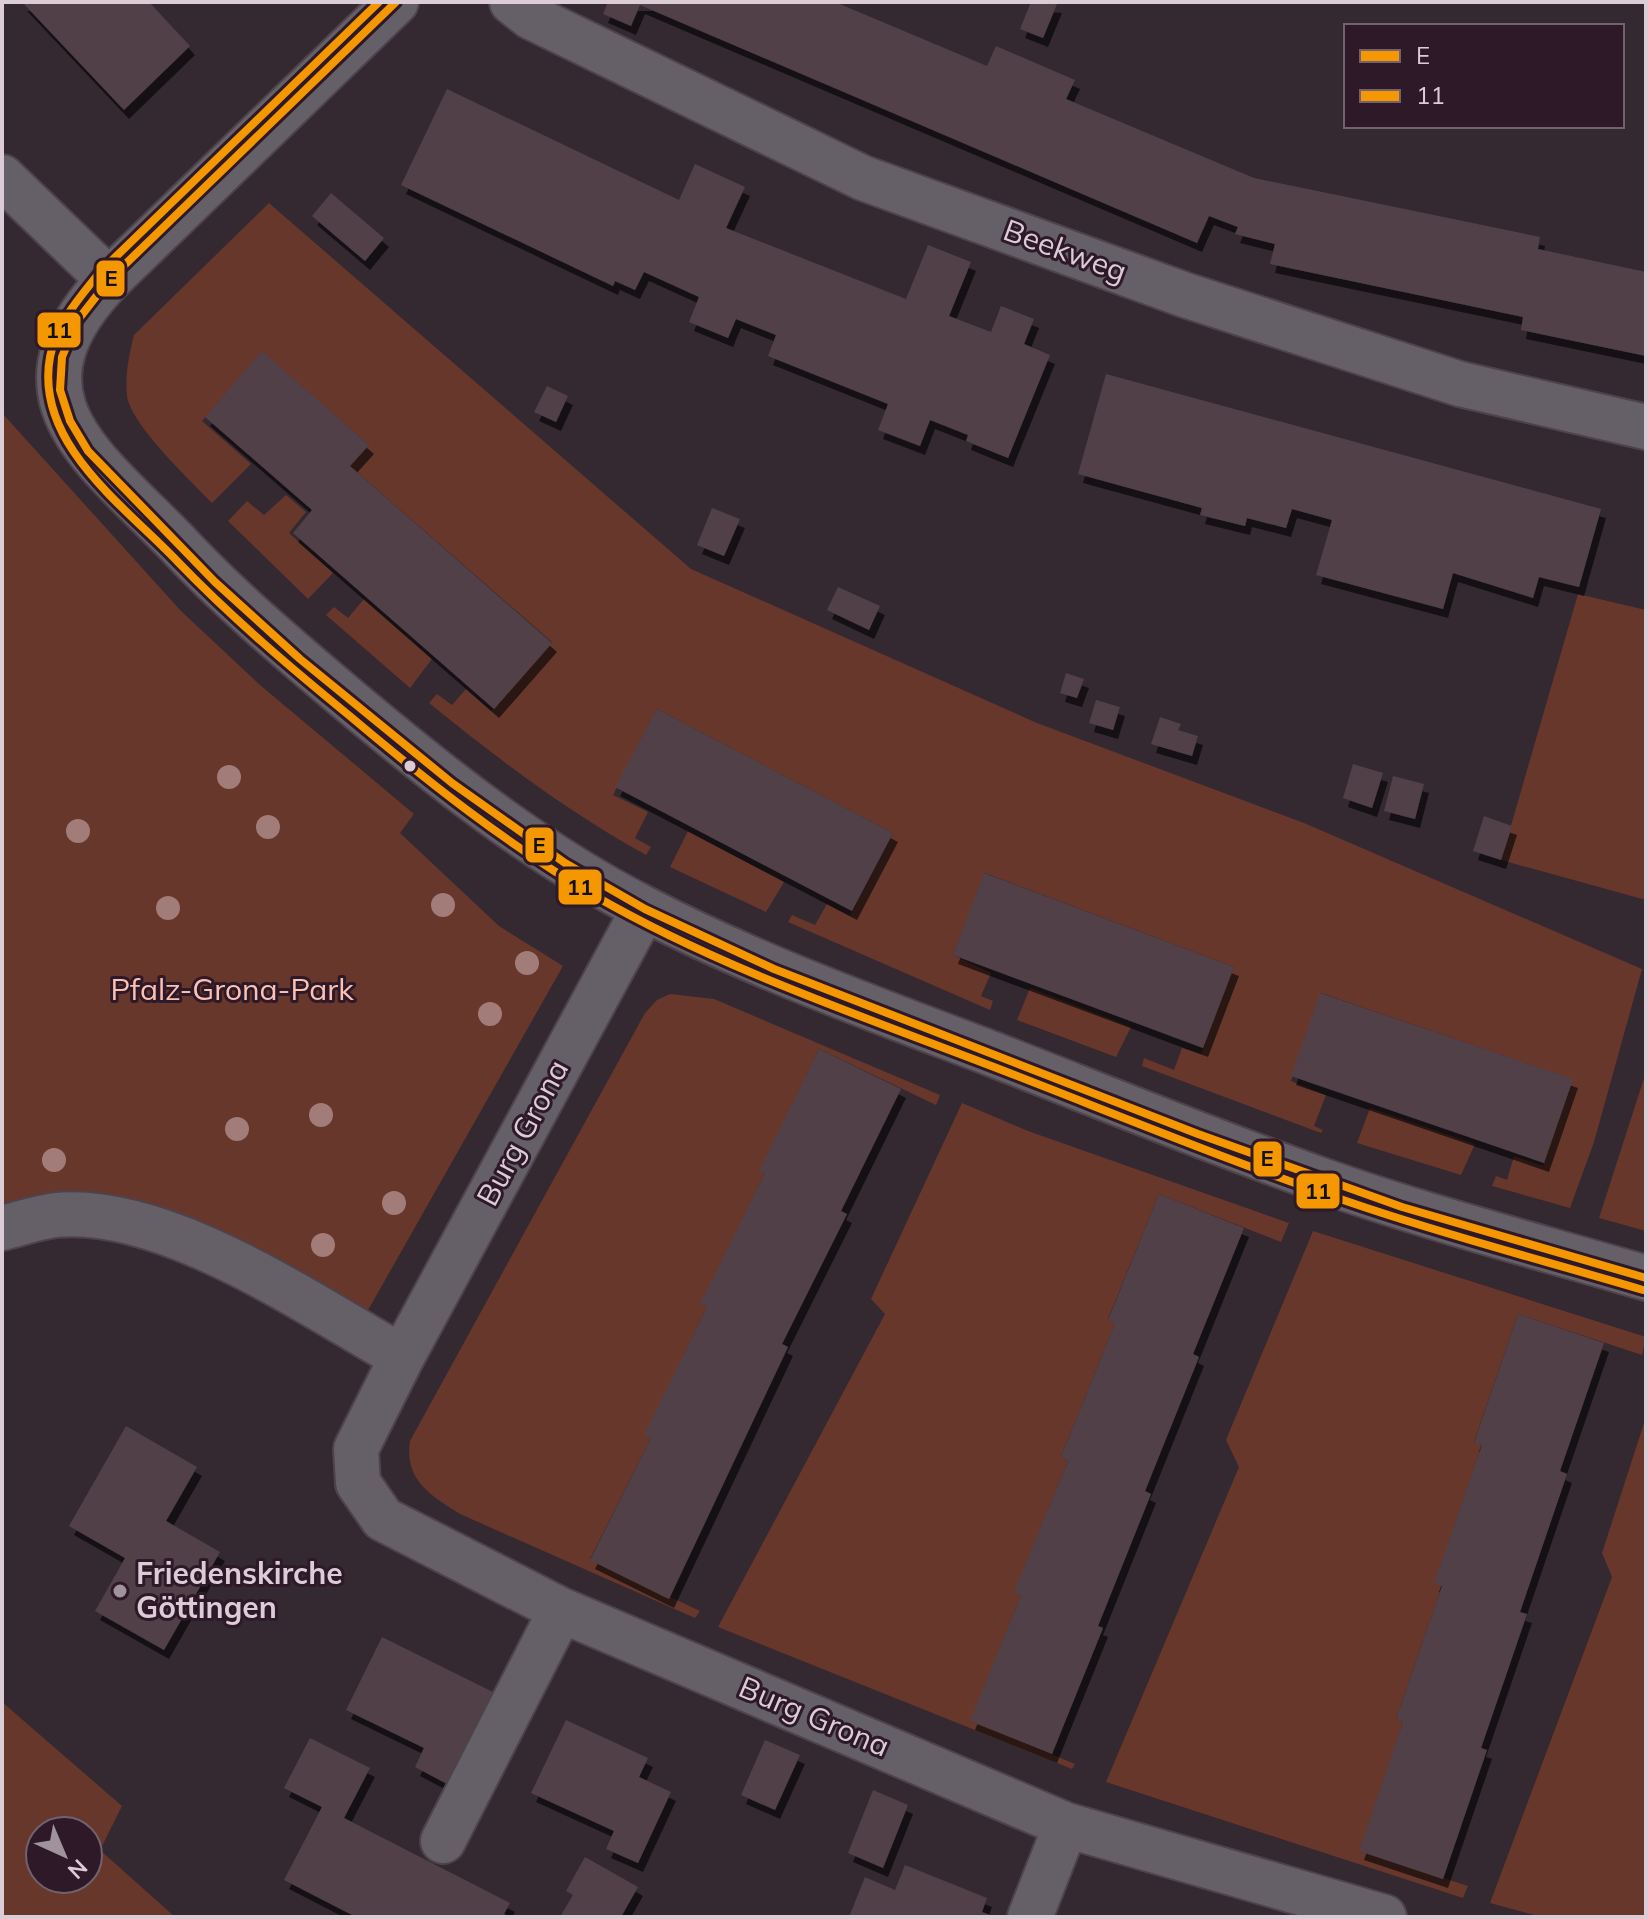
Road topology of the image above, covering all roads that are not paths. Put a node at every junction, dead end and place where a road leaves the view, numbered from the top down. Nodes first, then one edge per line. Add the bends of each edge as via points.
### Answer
1 (396, 2) edge
2 (512, 2) edge
3 (2, 177) edge
4 (109, 280) junction
5 (1646, 427) edge
6 (644, 909) junction
7 (2, 1228) edge
8 (1646, 1278) edge
9 (402, 1357) junction
10 (561, 1610) junction
11 (1066, 1825) junction
12 (443, 1841) dead end
13 (1030, 1917) edge
14 (1384, 1917) edge

1 - 4 street
2 - 5 street, Beekweg via 531,17 863,178 1185,295 1460,384
3 - 4 street
4 - 6 street via 79,312 62,350 56,390 92,455 275,637 406,748 531,842
6 - 8 street via 829,990 1323,1181
6 - 9 street, Burg Grona
7 - 9 street via 56,1215 159,1228 207,1248
9 - 10 street, Burg Grona via 356,1449 358,1483 383,1519
10 - 11 street, Burg Grona
10 - 12 street
11 - 13 street
11 - 14 street, Burg Grona

